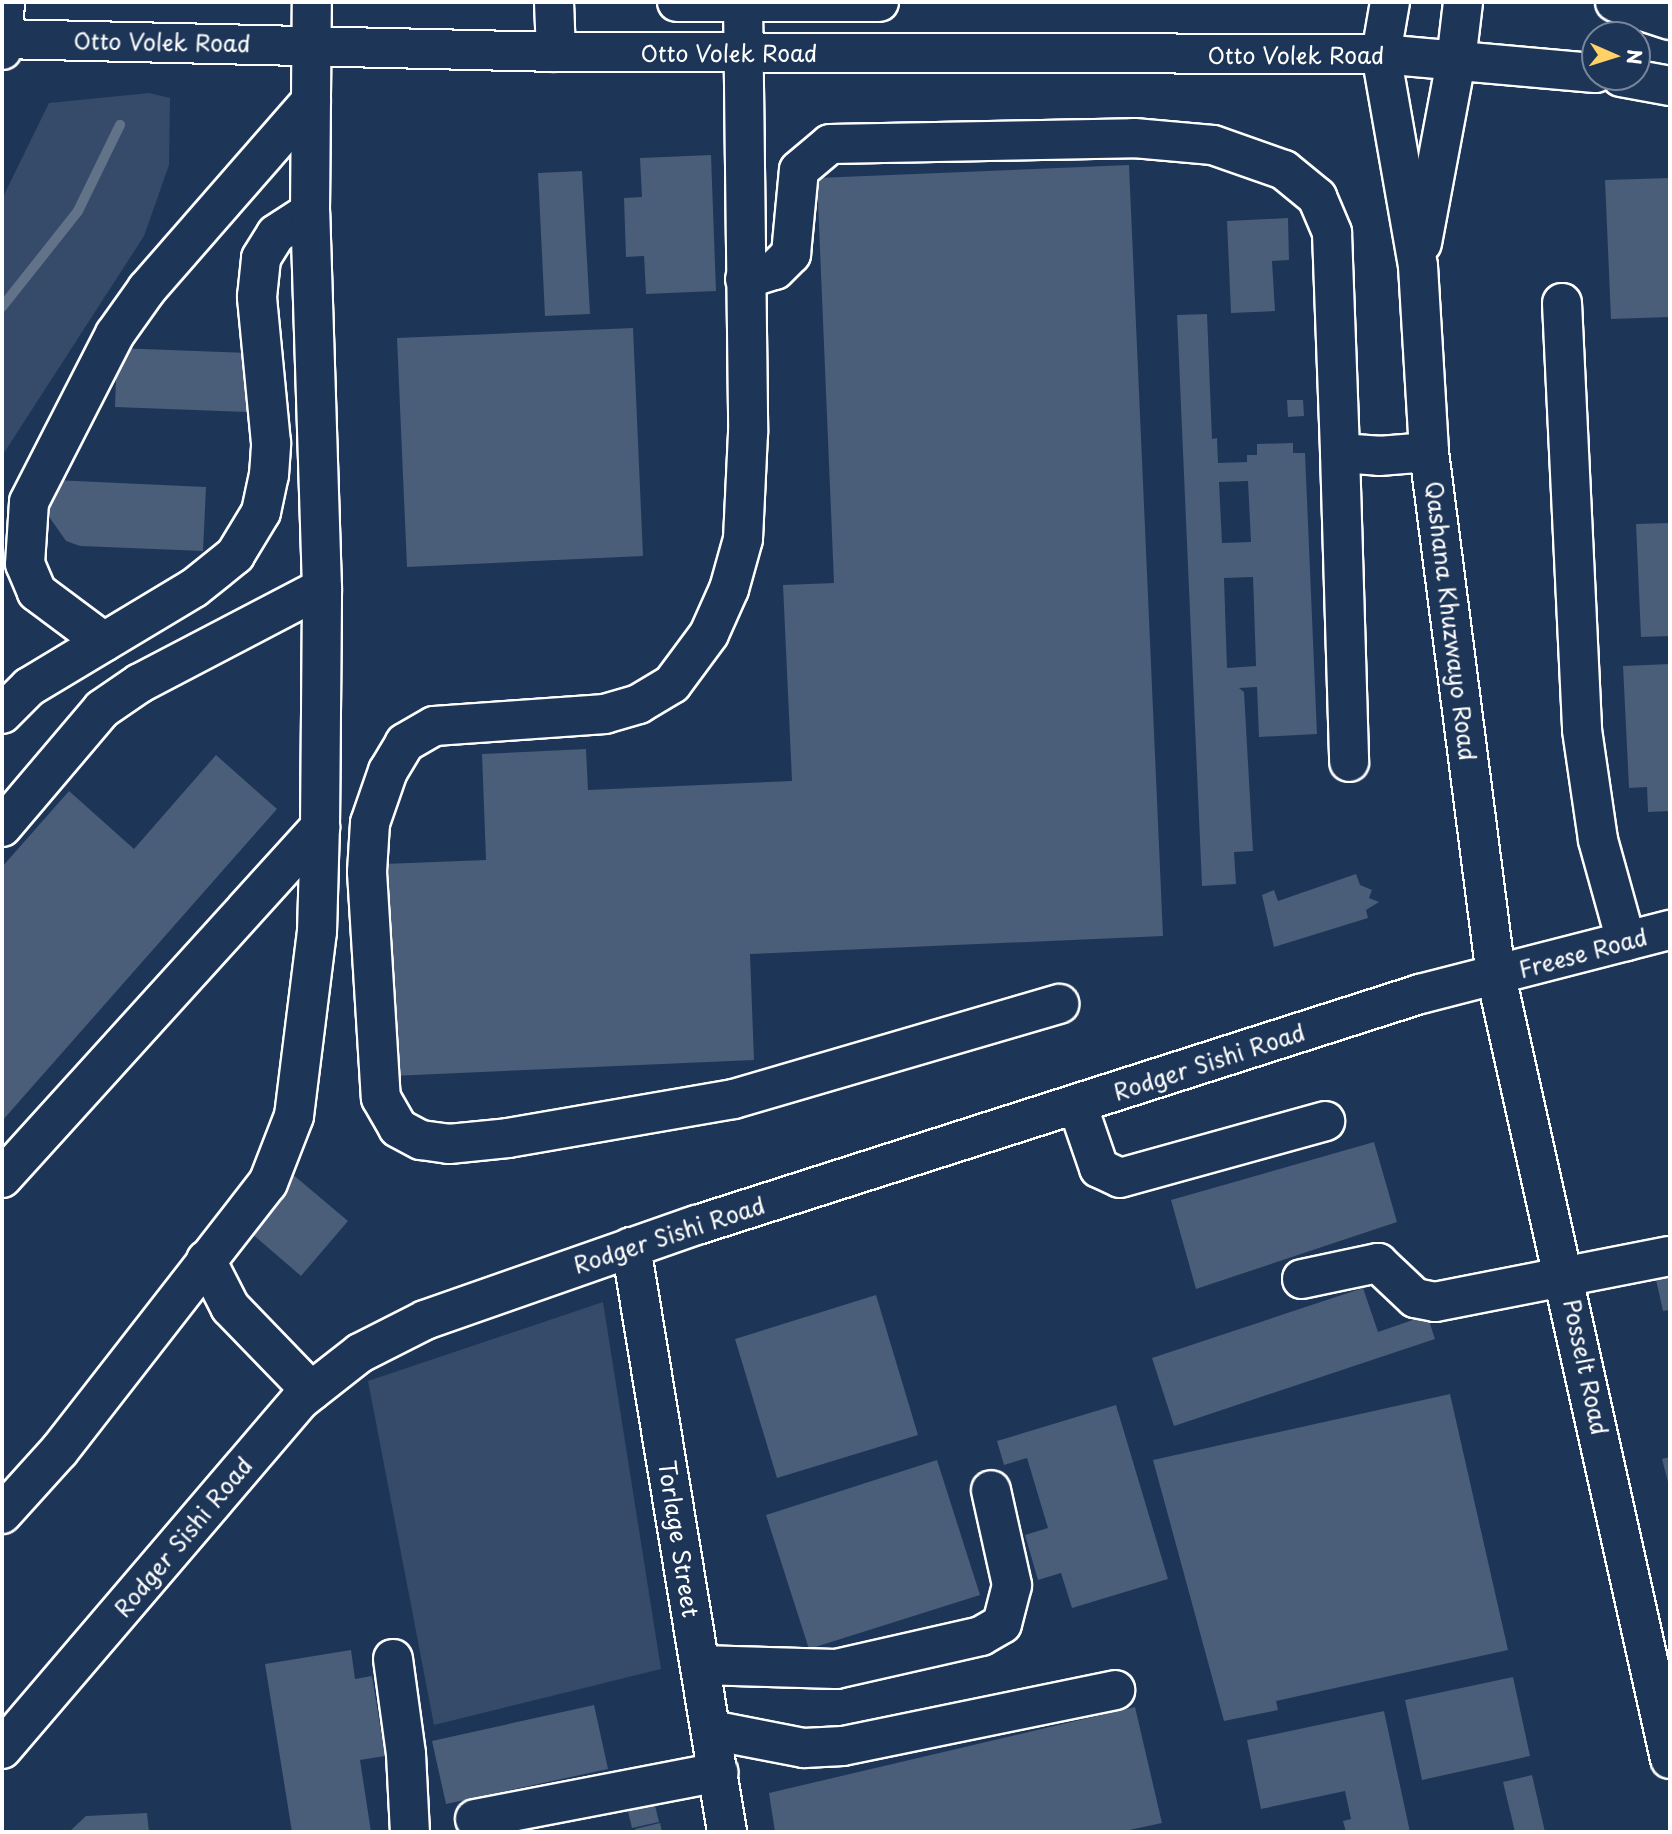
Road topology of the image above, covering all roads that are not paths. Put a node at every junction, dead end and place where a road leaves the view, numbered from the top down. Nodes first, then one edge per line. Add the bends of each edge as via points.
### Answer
1 (5, 2) edge
2 (312, 2) edge
3 (554, 2) edge
4 (677, 2) edge
5 (879, 2) edge
6 (1390, 2) edge
7 (1463, 2) edge
8 (1615, 2) edge
9 (743, 4) junction
10 (1670, 20) edge
11 (3, 43) edge
12 (311, 46) junction
13 (556, 52) junction
14 (743, 53) junction
15 (1381, 54) junction
16 (1456, 61) junction
17 (1670, 65) edge
18 (1651, 66) edge
19 (1581, 70) edge
20 (1651, 83) edge
21 (1670, 86) edge
22 (311, 101) junction
23 (310, 212) junction
24 (1418, 266) junction
25 (745, 279) junction
26 (1562, 303) dead end
27 (1429, 452) junction
28 (1339, 453) junction
29 (322, 588) junction
30 (104, 642) junction
31 (2, 714) edge
32 (1349, 762) dead end
33 (2, 827) edge
34 (320, 827) junction
35 (1670, 930) edge
36 (1626, 941) junction
37 (1496, 976) junction
38 (1059, 1004) dead end
39 (1077, 1104) junction
40 (1325, 1121) dead end
41 (2, 1178) edge
42 (631, 1247) junction
43 (1670, 1256) edge
44 (206, 1260) junction
45 (1566, 1276) junction
46 (1302, 1279) dead end
47 (311, 1391) junction
48 (991, 1490) dead end
49 (2, 1514) edge
50 (393, 1659) dead end
51 (700, 1665) junction
52 (1661, 1672) edge
53 (1115, 1690) dead end
54 (711, 1730) junction
55 (2, 1749) edge
56 (1670, 1759) edge
57 (718, 1772) junction
58 (475, 1819) dead end
59 (410, 1832) edge
60 (727, 1832) edge

1 - 11 street
2 - 12 street
3 - 13 street
4 - 9 street
5 - 9 street
6 - 15 street, Qashana Khuzwayo Road
7 - 16 street, Qashana Khuzwayo Road
8 - 10 street
9 - 14 street
11 - 12 street, Otto Volek Road
12 - 13 street, Otto Volek Road
12 - 22 street
13 - 14 street, Otto Volek Road
14 - 15 street, Otto Volek Road
14 - 25 street
15 - 16 street, Otto Volek Road
15 - 24 street, Qashana Khuzwayo Road
16 - 19 street, Otto Volek Road
16 - 24 street, Qashana Khuzwayo Road
17 - 18 street
20 - 21 street
22 - 23 street
22 - 30 street via 147,289 115,334 29,502 25,564 37,592
23 - 29 street
23 - 30 street via 276,234 261,258 257,297 271,443 261,512 235,555 194,588
24 - 27 street, Qashana Khuzwayo Road
25 - 28 street via 775,270 791,254 799,170 830,144 1134,138 1213,145 1284,170 1317,197 1332,233
25 - 38 street via 748,433 743,539 729,589 702,644 672,684 639,704 605,714 434,726 405,743 388,771 370,823 367,872 381,1098 398,1129 421,1140 449,1144 508,1138 734,1099
26 - 36 street via 1582,730 1598,840
27 - 28 street
27 - 37 street, Qashana Khuzwayo Road
28 - 32 street
29 - 33 street via 139,683 102,709
29 - 34 street
30 - 31 street via 29,687
34 - 41 street
34 - 44 street via 317,932 294,1116 268,1183
35 - 36 street, Freese Road
36 - 37 street, Freese Road
37 - 39 street, Rodger Sishi Road via 1420,993
37 - 45 street, Posselt Road
39 - 40 street via 1099,1168 1120,1178
39 - 42 street, Rodger Sishi Road
42 - 47 street, Rodger Sishi Road via 425,1320 360,1353
42 - 51 street, Torlage Street
43 - 45 street
44 - 47 street via 230,1307
44 - 49 street via 59,1451
45 - 46 street via 1435,1302 1415,1298 1378,1263
45 - 52 street, Posselt Road
47 - 55 street, Rodger Sishi Road
48 - 51 street via 1012,1586 1002,1624 981,1636 836,1669
50 - 59 street via 406,1754
51 - 54 street, Torlage Street
52 - 56 street, Posselt Road
53 - 54 street via 843,1745 804,1748
54 - 57 street, Torlage Street
57 - 58 street
57 - 60 street, Torlage Street

